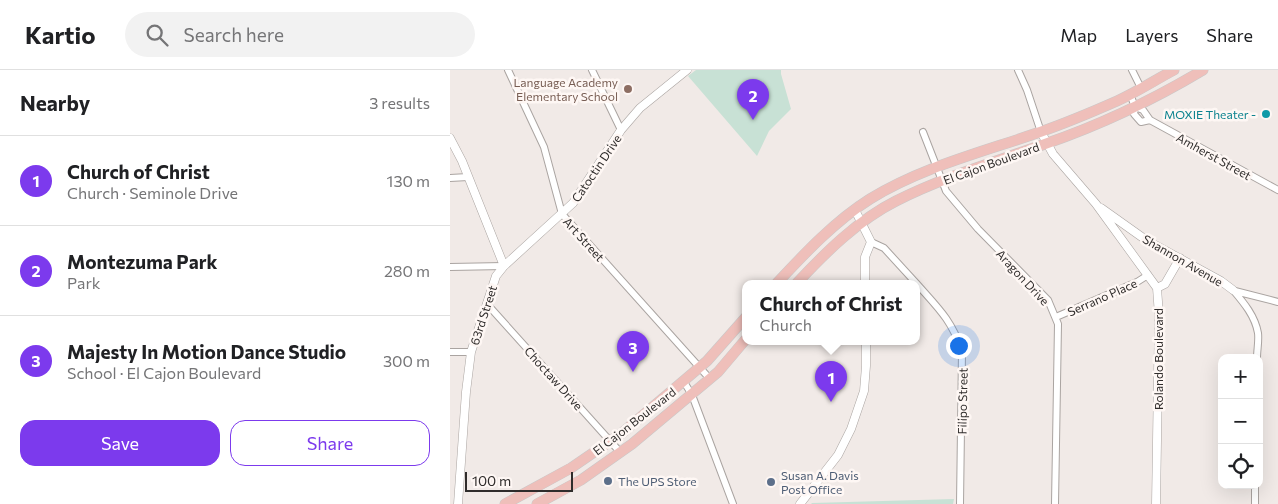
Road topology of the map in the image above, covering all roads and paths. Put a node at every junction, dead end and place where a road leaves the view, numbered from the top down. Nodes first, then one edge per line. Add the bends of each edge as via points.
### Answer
1 (508, 70) edge
2 (592, 70) edge
3 (687, 70) edge
4 (1018, 70) edge
5 (1132, 70) edge
6 (1174, 70) edge
7 (1203, 70) edge
8 (1142, 88) junction
9 (1130, 94) junction
10 (1135, 107) junction
11 (621, 130) junction
12 (923, 132) dead end
13 (1041, 132) junction
14 (450, 138) edge
15 (1048, 143) junction
16 (936, 168) junction
17 (468, 177) junction
18 (450, 178) edge
19 (941, 181) junction
20 (1278, 190) edge
21 (1096, 204) junction
22 (855, 210) junction
23 (562, 214) junction
24 (862, 222) junction
25 (871, 242) junction
26 (1180, 258) junction
27 (504, 266) junction
28 (450, 267) edge
29 (1148, 275) junction
30 (780, 280) edge
31 (800, 280) edge
32 (865, 280) edge
33 (913, 280) edge
34 (920, 288) edge
35 (1157, 288) junction
36 (1233, 290) junction
37 (1278, 302) edge
38 (487, 304) junction
39 (1056, 317) junction
40 (742, 321) edge
41 (742, 343) edge
42 (866, 345) edge
43 (450, 352) edge
44 (471, 352) junction
45 (1257, 354) edge
46 (700, 368) junction
47 (710, 379) junction
48 (684, 382) junction
49 (692, 395) junction
50 (611, 441) junction
51 (620, 452) junction
52 (1255, 489) edge
53 (458, 504) edge
54 (505, 504) edge
55 (537, 504) edge
56 (733, 504) edge
57 (800, 504) edge
58 (960, 504) edge
59 (1055, 504) edge
60 (1156, 504) edge
61 (1255, 504) edge

1 - 23 street, Art Street via 544,147
2 - 11 street
3 - 11 street, Catoctin Drive via 640,108
4 - 13 street
5 - 8 street
6 - 8 main road, El Cajon Boulevard
7 - 10 main road, El Cajon Boulevard
8 - 9 main road, El Cajon Boulevard
9 - 10 street, Amherst Street
9 - 13 main road, El Cajon Boulevard
10 - 15 main road, El Cajon Boulevard
10 - 20 street, Amherst Street via 1143,110 1150,120
11 - 23 street, Catoctin Drive via 573,203
12 - 16 street, Aragon Drive
13 - 15 street, Rolando Boulevard
13 - 16 main road, El Cajon Boulevard
14 - 17 street
15 - 19 main road, El Cajon Boulevard
15 - 21 street, Rolando Boulevard via 1053,154
16 - 19 street, Aragon Drive
16 - 22 main road, El Cajon Boulevard via 895,186
17 - 18 street
17 - 27 street
19 - 24 main road, El Cajon Boulevard via 896,201
19 - 39 street, Aragon Drive via 974,224 1048,300
21 - 26 street, Shannon Avenue via 1146,240
21 - 29 street, Rolando Boulevard
22 - 24 street
22 - 30 main road, El Cajon Boulevard
23 - 27 street, Catoctin Drive
23 - 46 street, Art Street
24 - 25 street
24 - 31 main road, El Cajon Boulevard
25 - 32 street via 865,257
25 - 33 street, Filipo Street via 884,248
26 - 35 street via 1165,284
26 - 36 street, Shannon Avenue
27 - 28 street
27 - 38 street, 63rd Street via 496,276
29 - 35 street, Rolando Boulevard
29 - 39 street, Serrano Place
34 - 58 street, Filipo Street via 948,319 962,351
35 - 60 street, Rolando Boulevard via 1160,315
36 - 37 street, Shannon Avenue
36 - 45 street via 1253,319 1258,333
38 - 44 street, 63rd Street
38 - 50 street, Choctaw Drive
39 - 59 street, Aragon Drive
40 - 46 main road, El Cajon Boulevard
41 - 47 main road, El Cajon Boulevard
42 - 57 street via 864,390 851,429 833,461
43 - 44 street
44 - 53 street, 63rd Street
46 - 47 street, Art Street
46 - 48 main road, El Cajon Boulevard
47 - 49 main road, El Cajon Boulevard
48 - 49 street
48 - 50 main road, El Cajon Boulevard
49 - 51 main road, El Cajon Boulevard
49 - 56 street
50 - 51 street, Choctaw Drive
50 - 54 main road, El Cajon Boulevard via 572,468
51 - 55 main road, El Cajon Boulevard via 581,480
52 - 61 street

